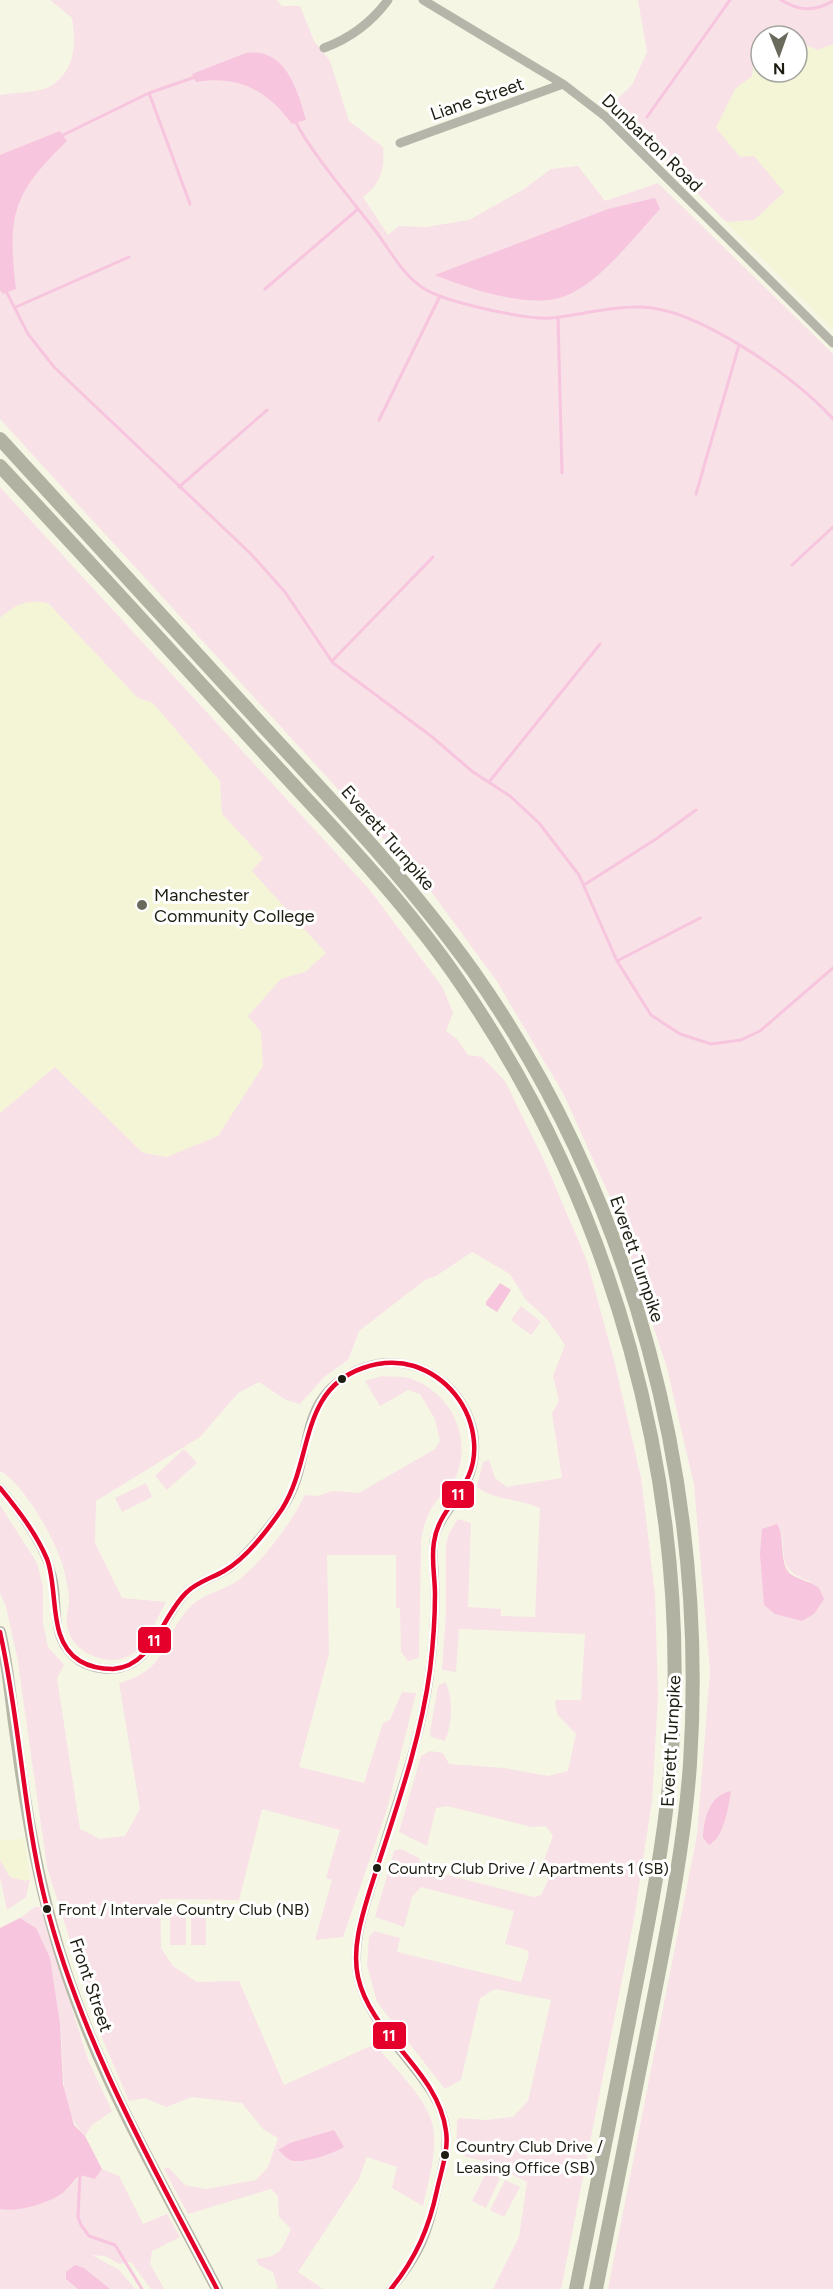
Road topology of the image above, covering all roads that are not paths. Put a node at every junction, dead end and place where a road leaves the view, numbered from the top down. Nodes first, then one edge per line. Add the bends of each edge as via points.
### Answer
1 (388, 0) edge
2 (423, 0) edge
3 (324, 48) dead end
4 (563, 84) junction
5 (400, 142) dead end
6 (833, 343) edge
7 (0, 439) edge
8 (0, 466) edge
9 (0, 1488) edge
10 (0, 1632) edge
11 (217, 2289) edge
12 (391, 2289) edge
13 (576, 2289) edge
14 (596, 2289) edge

1 - 3 street via 353,36
2 - 4 street, Dunbarton Road
4 - 5 street, Liane Street
4 - 6 street, Dunbarton Road via 606,117
7 - 14 highway, Everett Turnpike via 365,836 449,939 499,1011 554,1107 596,1195 638,1310 661,1395 680,1503 691,1613 693,1712 677,1876
8 - 13 highway, Everett Turnpike via 358,855 436,949 480,1012 525,1089 579,1202 613,1292 640,1387 661,1495 673,1616 674,1705 669,1793 652,1903
9 - 12 street via 48,1565 62,1642 82,1662 116,1669 142,1657 183,1595 235,1564 283,1508 300,1469 312,1412 324,1393 342,1378 375,1364 419,1368 446,1384 468,1415 474,1436 472,1469 434,1540 434,1629 421,1724 357,1947 359,1978 370,2010 436,2100 446,2132 445,2155 429,2228 416,2257
10 - 11 main road, Front Street via 40,1875 70,1983 115,2097

